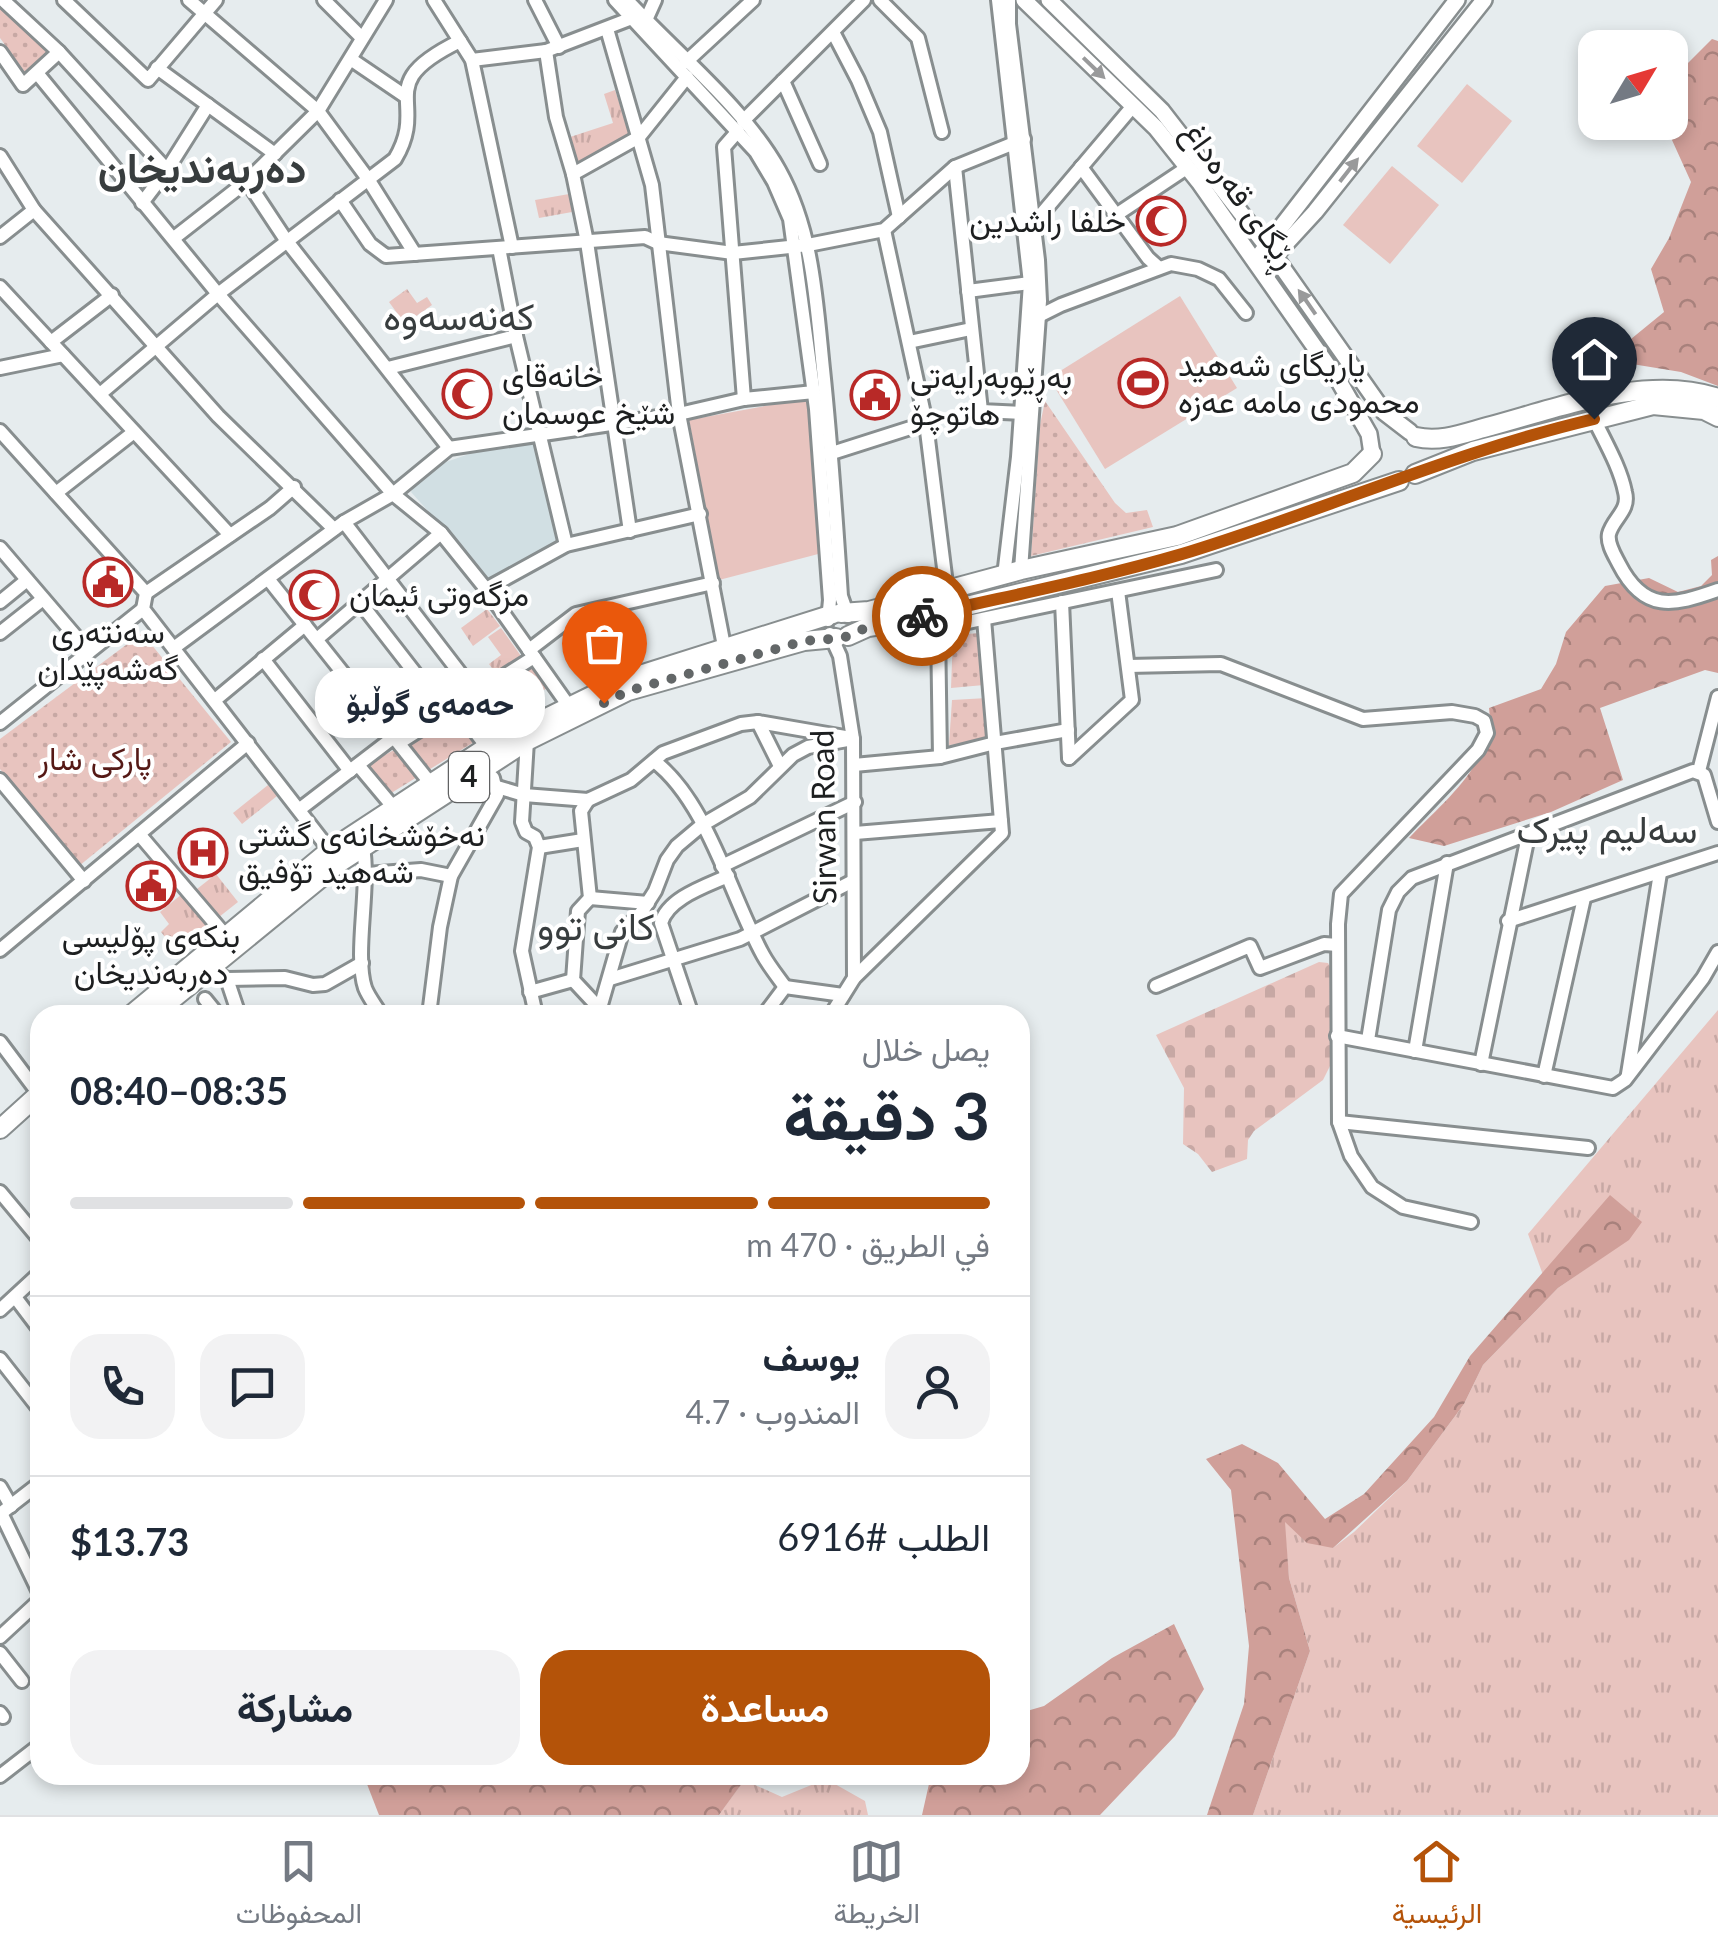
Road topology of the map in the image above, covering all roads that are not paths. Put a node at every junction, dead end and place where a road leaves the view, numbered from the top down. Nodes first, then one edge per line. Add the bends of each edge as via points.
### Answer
1 (4, 0) edge
2 (64, 0) edge
3 (189, 0) edge
4 (216, 0) edge
5 (324, 0) edge
6 (386, 0) edge
7 (434, 0) edge
8 (535, 0) edge
9 (615, 0) edge
10 (628, 0) edge
11 (655, 0) edge
12 (753, 0) edge
13 (864, 0) edge
14 (880, 0) edge
15 (998, 0) edge
16 (1009, 0) edge
17 (1024, 0) edge
18 (1049, 0) edge
19 (1457, 0) edge
20 (1484, 0) edge
21 (204, 12) junction
22 (639, 19) junction
23 (607, 29) junction
24 (833, 32) junction
25 (362, 38) junction
26 (460, 42) junction
27 (553, 49) junction
28 (0, 52) edge
29 (59, 52) junction
30 (352, 60) junction
31 (472, 60) junction
32 (686, 62) junction
33 (158, 68) junction
34 (37, 72) junction
35 (687, 78) junction
36 (783, 81) junction
37 (405, 96) junction
38 (208, 105) junction
39 (1133, 106) junction
40 (318, 111) junction
41 (740, 126) junction
42 (942, 132) dead end
43 (639, 137) junction
44 (1018, 141) junction
45 (275, 154) junction
46 (0, 156) edge
47 (820, 164) dead end
48 (1080, 167) junction
49 (1188, 167) junction
50 (955, 168) junction
51 (168, 170) junction
52 (573, 174) junction
53 (368, 179) junction
54 (247, 181) junction
55 (340, 200) junction
56 (142, 202) junction
57 (1309, 207) junction
58 (34, 210) junction
59 (1116, 215) junction
60 (899, 217) junction
61 (1034, 223) junction
62 (884, 230) junction
63 (0, 236) edge
64 (174, 238) junction
65 (286, 240) junction
66 (586, 242) junction
67 (658, 243) junction
68 (802, 246) junction
69 (506, 248) junction
70 (1271, 252) junction
71 (733, 253) junction
72 (415, 254) junction
73 (1259, 265) junction
74 (1158, 267) junction
75 (1030, 283) junction
76 (0, 287) edge
77 (968, 292) junction
78 (218, 294) junction
79 (112, 296) junction
80 (1246, 314) dead end
81 (1039, 316) junction
82 (972, 328) junction
83 (516, 336) junction
84 (50, 342) junction
85 (909, 342) junction
86 (158, 346) junction
87 (63, 355) junction
88 (0, 368) edge
89 (388, 368) junction
90 (814, 392) junction
91 (100, 394) junction
92 (1718, 398) edge
93 (744, 399) junction
94 (1021, 413) junction
95 (679, 414) junction
96 (1718, 416) edge
97 (1555, 418) junction
98 (1594, 419) junction
99 (926, 423) junction
100 (616, 424) junction
101 (0, 431) edge
102 (134, 432) junction
103 (538, 434) junction
104 (1413, 435) junction
105 (449, 448) junction
106 (832, 453) junction
107 (1372, 454) junction
108 (1407, 477) junction
109 (294, 487) junction
110 (56, 494) junction
111 (393, 494) junction
112 (700, 514) junction
113 (339, 526) junction
114 (630, 530) junction
115 (441, 533) junction
116 (230, 535) junction
117 (566, 545) junction
118 (0, 548) edge
119 (1216, 570) dead end
120 (1013, 573) junction
121 (27, 580) junction
122 (269, 580) junction
123 (388, 580) junction
124 (713, 583) junction
125 (486, 589) junction
126 (1118, 590) junction
127 (1718, 590) edge
128 (947, 592) junction
129 (146, 593) junction
130 (43, 598) junction
131 (359, 601) junction
132 (0, 602) edge
133 (1062, 602) junction
134 (143, 608) junction
135 (984, 618) junction
136 (902, 622) junction
137 (306, 625) junction
138 (838, 627) junction
139 (938, 628) junction
140 (0, 633) edge
141 (317, 639) junction
142 (724, 646) junction
143 (174, 648) junction
144 (89, 652) junction
145 (532, 654) junction
146 (263, 659) junction
147 (1128, 666) junction
148 (476, 694) junction
149 (1718, 697) edge
150 (215, 700) junction
151 (568, 705) junction
152 (451, 710) junction
153 (758, 722) junction
154 (0, 723) edge
155 (1068, 730) junction
156 (852, 738) junction
157 (397, 740) junction
158 (527, 741) junction
159 (248, 742) junction
160 (995, 743) junction
161 (487, 747) junction
162 (940, 757) junction
163 (654, 760) junction
164 (854, 765) junction
165 (780, 766) junction
166 (354, 768) junction
167 (482, 768) junction
168 (1699, 772) junction
169 (0, 780) edge
170 (431, 784) junction
171 (497, 787) junction
172 (524, 794) junction
173 (588, 800) junction
174 (855, 802) junction
175 (394, 808) junction
176 (300, 810) junction
177 (1000, 821) junction
178 (1718, 822) edge
179 (702, 826) junction
180 (855, 833) junction
181 (139, 834) junction
182 (1528, 836) junction
183 (582, 840) junction
184 (364, 847) junction
185 (539, 847) junction
186 (1718, 853) edge
187 (335, 857) junction
188 (1447, 863) junction
189 (725, 871) junction
190 (1660, 873) junction
191 (368, 874) junction
192 (451, 876) junction
193 (84, 881) junction
194 (853, 881) junction
195 (590, 898) junction
196 (1584, 898) junction
197 (648, 903) junction
198 (1508, 921) junction
199 (754, 930) junction
200 (225, 935) junction
201 (1338, 945) junction
202 (0, 950) edge
203 (1718, 952) edge
204 (674, 960) junction
205 (362, 963) junction
206 (208, 970) junction
207 (854, 978) junction
208 (227, 979) junction
209 (610, 979) junction
210 (573, 980) junction
211 (1156, 986) dead end
212 (785, 987) junction
213 (530, 992) junction
214 (843, 996) junction
215 (205, 998) dead end
216 (144, 1005) edge
217 (165, 1005) edge
218 (210, 1005) edge
219 (236, 1005) edge
220 (375, 1005) edge
221 (430, 1005) edge
222 (533, 1005) edge
223 (593, 1005) edge
224 (601, 1005) edge
225 (689, 1005) edge
226 (772, 1005) edge
227 (837, 1005) edge
228 (1337, 1036) junction
229 (1368, 1040) junction
230 (0, 1042) edge
231 (1415, 1051) junction
232 (1481, 1064) junction
233 (1544, 1076) junction
234 (1627, 1076) junction
235 (30, 1080) edge
236 (30, 1102) edge
237 (30, 1118) edge
238 (1339, 1122) junction
239 (0, 1130) edge
240 (0, 1143) edge
241 (1588, 1148) dead end
242 (0, 1192) edge
243 (1471, 1222) dead end
244 (30, 1228) edge
245 (30, 1282) edge
246 (15, 1297) junction
247 (0, 1310) edge
248 (30, 1317) edge
249 (0, 1358) edge
250 (30, 1397) edge
251 (0, 1487) edge
252 (30, 1491) edge
253 (4, 1511) edge
254 (30, 1571) edge
255 (30, 1602) edge
256 (0, 1637) edge
257 (0, 1654) edge
258 (22, 1681) dead end
259 (30, 1753) edge
260 (0, 1776) edge

1 - 29 street
2 - 33 street via 148,80
3 - 21 street
4 - 21 street
5 - 25 street
6 - 25 street
7 - 26 street
8 - 27 street
9 - 22 street
10 - 22 street
11 - 22 street
12 - 32 street
13 - 24 street
14 - 42 street via 918,38
15 - 44 street
16 - 44 street
17 -> 39 main road, ڕێگای قەرەداغ
18 - 70 main road, ڕێگای قەرەداغ via 1162,111
19 - 57 main road
57 -> 20 main road
21 - 33 street
21 - 40 street
22 - 23 street
22 - 32 street
22 - 35 street
23 - 27 street
23 - 43 street
24 - 36 street
24 - 60 street via 880,132
25 - 30 street
26 - 31 street
26 - 37 street via 422,63
27 - 31 street
27 - 52 street via 556,117
28 - 34 street via 23,86
29 - 34 street
29 - 51 street
30 - 37 street
30 - 40 street
31 - 69 street
32 - 41 street
33 - 38 street
34 - 56 street
35 - 41 street
35 - 43 street
36 - 41 street
36 - 47 street
37 - 53 street via 402,144
38 - 45 street
38 - 51 street
39 - 48 street
39 - 49 main road, ڕێگای قەرەداغ
40 - 45 street
40 - 53 street
41 - 68 street
41 - 71 street via 724,147
43 - 52 street
43 - 67 street
44 - 50 street
44 - 61 street
44 - 75 street
45 - 54 street
46 - 58 street
48 - 59 street
48 - 61 street
49 - 59 street
49 - 73 main road, ڕێگای قەرەداغ
50 - 60 street
50 - 77 street
51 - 56 street
52 - 66 street
53 - 55 street
53 - 72 street
54 - 64 street
54 - 65 street
55 - 65 street
55 - 72 street via 380,254
56 - 64 street
57 - 70 main road
58 - 63 street
58 - 79 street
59 - 74 street
60 - 62 street
61 - 81 street
62 - 68 street
62 - 85 street
64 - 78 street
65 - 78 street
65 - 89 street
66 - 67 street
66 - 69 street
66 - 100 street
67 - 71 street
67 - 95 street
68 - 71 street
68 - 90 street
68 - 106 street
69 - 72 street
69 - 83 street
70 - 73 main road
104 -> 70 main road, ڕێگای قەرەداغ via 1384,412
71 - 93 street
73 - 107 main road, ڕێگای قەرەداغ via 1347,395
74 - 80 street via 1198,269 1219,279
74 - 81 street
75 - 77 street
75 - 94 street
76 - 84 street
77 - 82 street
78 - 86 street
78 - 111 street
79 - 84 street
79 - 86 street
81 - 120 street
82 - 85 street
82 - 94 street via 981,410
83 - 89 street
83 - 103 street
84 - 87 street
85 - 99 street
86 - 91 street
86 - 109 street via 218,416
87 - 88 street
87 - 91 street
89 - 105 street
90 - 93 street
90 - 138 street
91 - 102 street
92 - 97 highway, 4 via 1648,389
93 - 95 street
94 - 120 street
95 - 100 street
95 - 112 street
96 - 98 highway, 4 via 1653,405
97 - 98 highway, 4
97 - 104 highway, 4 via 1437,440
97 - 108 highway, 4
98 - 127 street via 1625,492 1626,506 1609,534 1627,579 1651,601 1674,603
99 - 106 street
99 - 128 street
100 - 103 street
100 - 114 street
101 - 110 street
102 - 110 street
102 - 116 street
103 - 105 street
103 - 117 street
104 - 108 highway via 1423,460
105 - 111 street
106 - 138 street
107 - 108 highway via 1390,480
107 - 120 highway, 4 via 1353,474 1177,536
108 - 136 highway, 4 via 1181,554
109 - 113 street
109 - 116 street
110 - 129 street
111 - 113 street
111 - 115 street
112 - 114 street
112 - 124 street
113 - 122 street
113 - 123 street
114 - 117 street
115 - 123 street
115 - 125 street
116 - 129 street
117 - 125 street
118 - 121 street
119 - 126 street
120 - 128 highway, 4
121 - 130 street
121 - 132 street
122 - 137 street
122 - 143 street
123 - 131 street
123 - 148 street
124 - 142 street
124 - 145 street via 576,614
125 - 145 street
126 - 133 street
126 - 147 street
128 - 138 highway, 4 via 860,613
129 - 134 street
130 - 140 street
130 - 144 street
131 - 141 street
131 - 152 street
133 - 135 street
133 - 155 street
134 - 143 street
134 - 144 street
135 - 139 street
135 - 160 street
136 - 138 highway, 4
136 - 139 street via 918,631
137 - 141 street
137 - 146 street
138 - 142 highway, 4
138 - 156 street, Sirwan Road
138 - 158 highway, 4 via 628,691
139 - 162 street
141 - 157 street
142 - 151 highway, 4
143 - 150 street
144 - 154 street
145 - 148 street
145 - 151 street
146 - 150 street
146 - 166 street
147 - 155 street via 1132,700 1069,758
147 - 201 street via 1221,664 1362,718 1452,712 1484,721 1478,750 1342,894
148 - 152 street
149 - 168 street
150 - 159 street
151 - 161 highway, 4
152 - 157 street
152 - 161 street
153 - 156 street
153 - 163 street
153 - 165 street
155 - 160 street
156 - 164 street, Sirwan Road
156 - 165 street via 808,747
157 - 166 street
157 - 170 street
158 - 167 highway, 4
158 - 172 street
159 - 176 street
159 - 181 street
160 - 162 street
160 - 177 street
161 - 170 highway, 4
162 - 164 street
163 - 173 street via 631,780
163 - 179 street via 676,779
164 - 174 street, Sirwan Road
165 - 179 street via 750,797
166 - 175 street
166 - 176 street
167 - 171 street
167 - 184 highway, 4
168 - 178 street
168 - 182 street
169 - 193 street
170 - 175 highway, 4
171 - 172 street
171 - 192 street
172 - 173 street
172 - 185 street via 522,822
173 - 183 street via 580,810
174 - 180 street, Sirwan Road
174 - 189 street
175 - 187 highway, 4
176 - 187 street
177 - 180 street
177 - 207 street via 1002,833
179 - 189 street
179 - 197 street via 677,846
180 - 194 street, Sirwan Road
181 - 193 street
181 - 200 street
182 - 188 street
182 - 198 street
183 - 185 street
183 - 195 street
184 - 187 highway, 4
184 - 191 street
185 - 213 street via 522,951
186 - 190 street
187 - 200 highway, 4
187 - 206 highway, 4
188 - 229 street via 1412,878 1394,898
188 - 231 street
189 - 199 street
189 - 204 street via 664,913 661,923
190 - 196 street
190 - 234 street
191 - 192 street via 421,870
191 - 205 street
192 - 221 street
193 - 202 street
194 - 199 street
194 - 207 street, Sirwan Road
195 - 197 street
195 - 210 street via 578,911
196 - 198 street
196 - 233 street
197 - 209 street via 622,932
198 - 232 street
199 - 204 street
199 - 212 street
200 - 216 highway, 4
201 - 211 street via 1260,968 1250,946
201 - 228 street
203 - 234 street
204 - 209 street
204 - 225 street
205 - 208 street via 326,984
205 - 220 street
206 - 208 street
206 - 217 highway, 4
207 - 214 street
208 - 219 street
209 - 224 street
210 - 213 street
210 - 223 street
212 - 214 street
212 - 226 street
213 - 222 street
214 - 227 street
215 - 218 street
228 - 229 street
228 - 238 street
229 - 231 street
230 - 235 street
231 - 232 street
232 - 233 street
233 - 234 street via 1608,1088
236 - 239 highway
237 - 240 highway
238 - 241 street
238 - 243 street via 1350,1156 1372,1187 1403,1207
242 - 244 street
245 - 246 street
246 - 247 street
246 - 248 street
249 - 250 street
251 - 253 street
252 - 253 street
253 - 254 street
255 - 256 street
257 - 258 street
259 - 260 street

